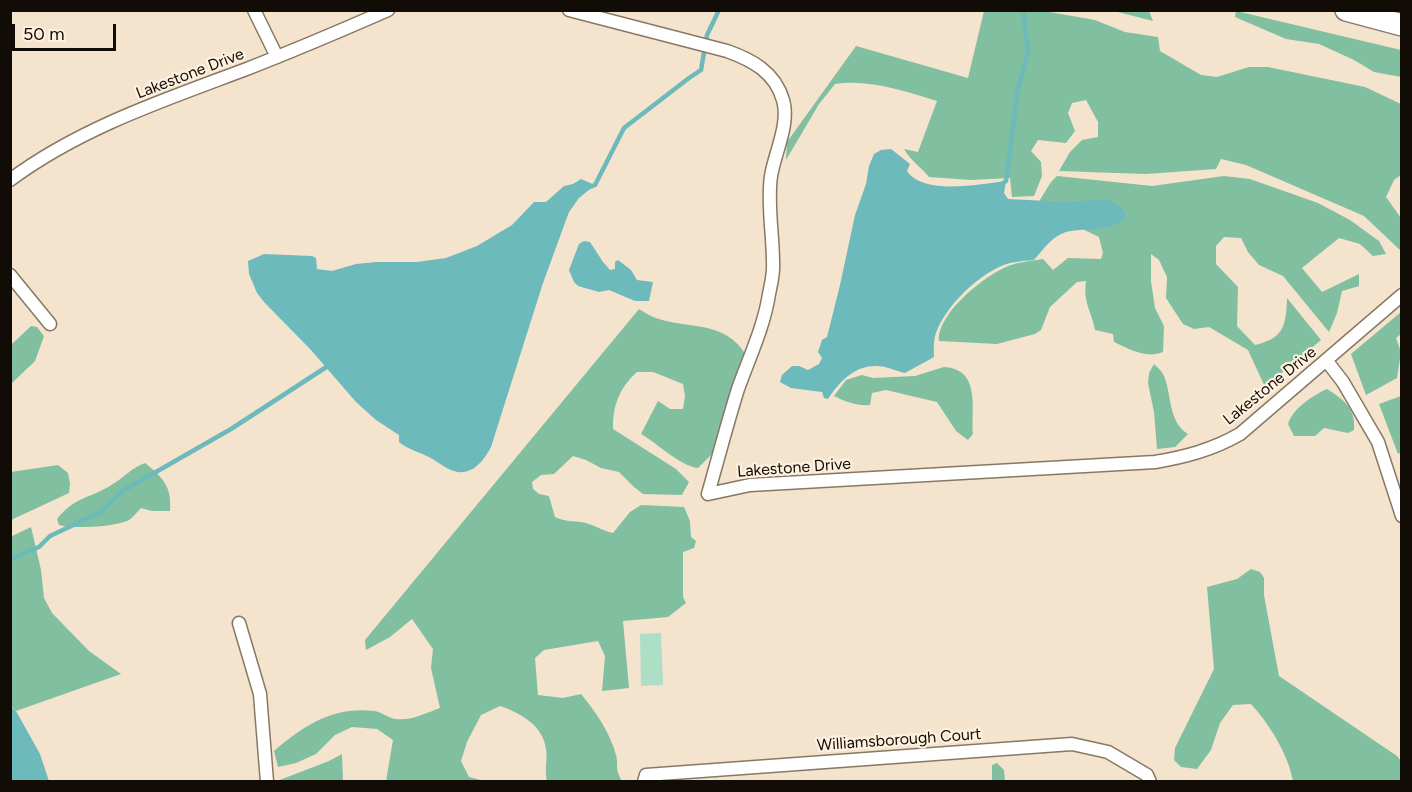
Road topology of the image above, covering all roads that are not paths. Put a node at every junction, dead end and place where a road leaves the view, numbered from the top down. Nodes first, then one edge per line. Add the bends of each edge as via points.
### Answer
1 (254, 10) edge
2 (387, 10) edge
3 (568, 10) edge
4 (1346, 10) edge
5 (1401, 25) edge
6 (278, 57) junction
7 (10, 180) edge
8 (10, 275) edge
9 (1401, 295) edge
10 (50, 324) dead end
11 (1326, 360) junction
12 (1401, 516) edge
13 (239, 623) dead end
14 (267, 782) edge
15 (644, 782) edge
16 (1150, 782) edge

1 - 6 street
2 - 6 street, Lakestone Drive
3 - 11 street, Lakestone Drive via 746,58 769,75 783,102 771,177 774,265 769,297 708,494 750,485 1175,459 1219,446 1240,434
4 - 5 highway
6 - 7 street, Lakestone Drive via 92,132 58,148
8 - 10 street
9 - 11 street, Lakestone Drive
11 - 12 street via 1378,442
13 - 14 street via 260,693
15 - 16 street, Williamsborough Court via 646,775 1072,744 1108,752 1148,775

